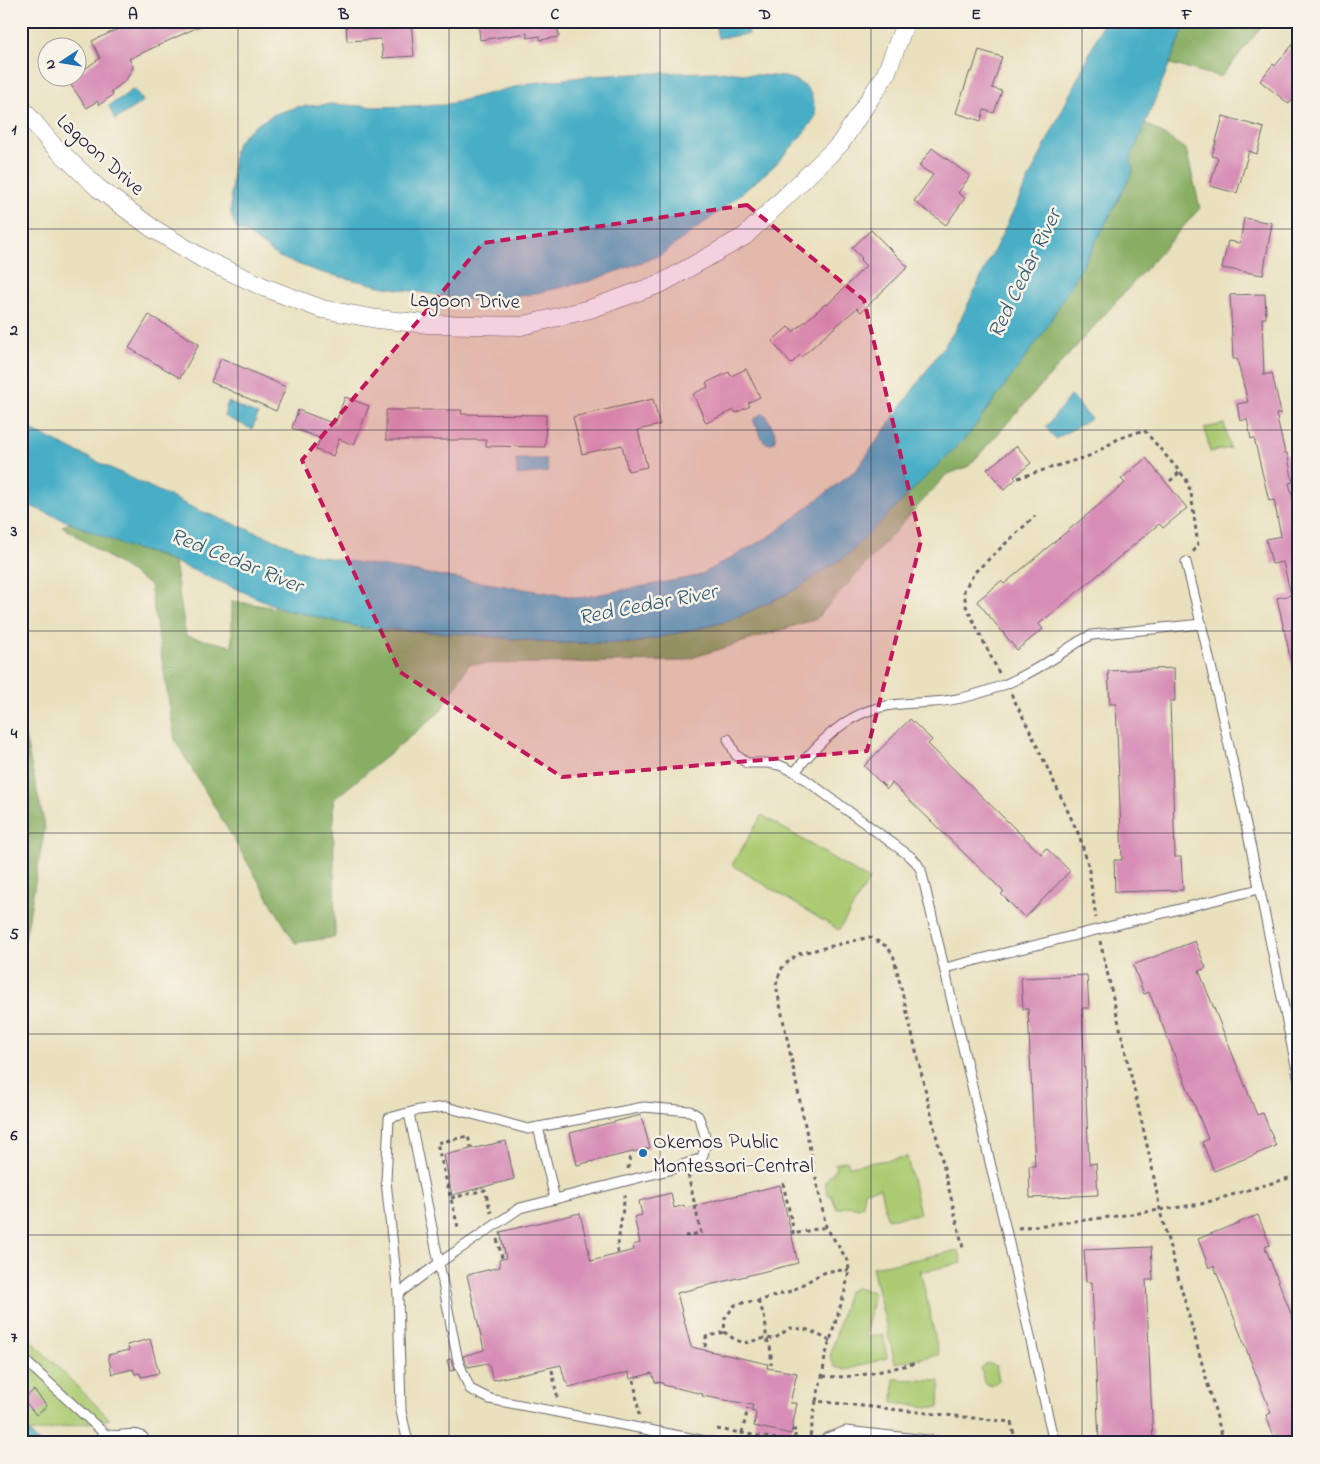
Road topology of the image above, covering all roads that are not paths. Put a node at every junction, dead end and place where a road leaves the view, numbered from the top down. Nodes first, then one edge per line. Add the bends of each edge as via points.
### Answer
1 (906, 21) edge
2 (21, 107) edge
3 (1186, 562) road end
4 (1202, 624) junction
5 (728, 739) dead end
6 (795, 772) junction
7 (1259, 889) junction
8 (945, 968) junction
9 (1299, 1080) edge
10 (409, 1113) junction
11 (538, 1127) junction
12 (555, 1198) junction
13 (439, 1263) junction
14 (398, 1294) junction
15 (21, 1357) edge
16 (145, 1443) edge
17 (408, 1443) edge
18 (716, 1443) edge
19 (822, 1443) edge
20 (954, 1443) edge
21 (1054, 1443) edge

1 - 2 street, Lagoon Drive via 886,74 840,144 745,236 662,283 590,309 522,326 428,324 377,319 322,308 266,288 205,260 152,228 98,188 51,143
3 - 4 lane
4 - 6 lane via 1092,635 1035,670 1005,684 961,698 892,705 866,712 828,736
4 - 7 lane
5 - 6 lane via 736,755 747,763 779,765
6 - 8 lane via 916,862
7 - 8 lane
7 - 9 lane
8 - 21 lane
10 - 11 lane via 446,1107 528,1129
10 - 13 lane
10 - 14 lane via 389,1118 386,1181
11 - 12 lane
11 - 12 lane via 644,1106 690,1111 698,1116 706,1134 702,1158 668,1170
12 - 13 lane via 520,1208
13 - 14 lane
13 - 18 lane via 458,1361 470,1389 490,1400
14 - 17 lane via 401,1410
15 - 16 lane via 101,1432 112,1437 138,1434
19 - 20 lane via 846,1432

